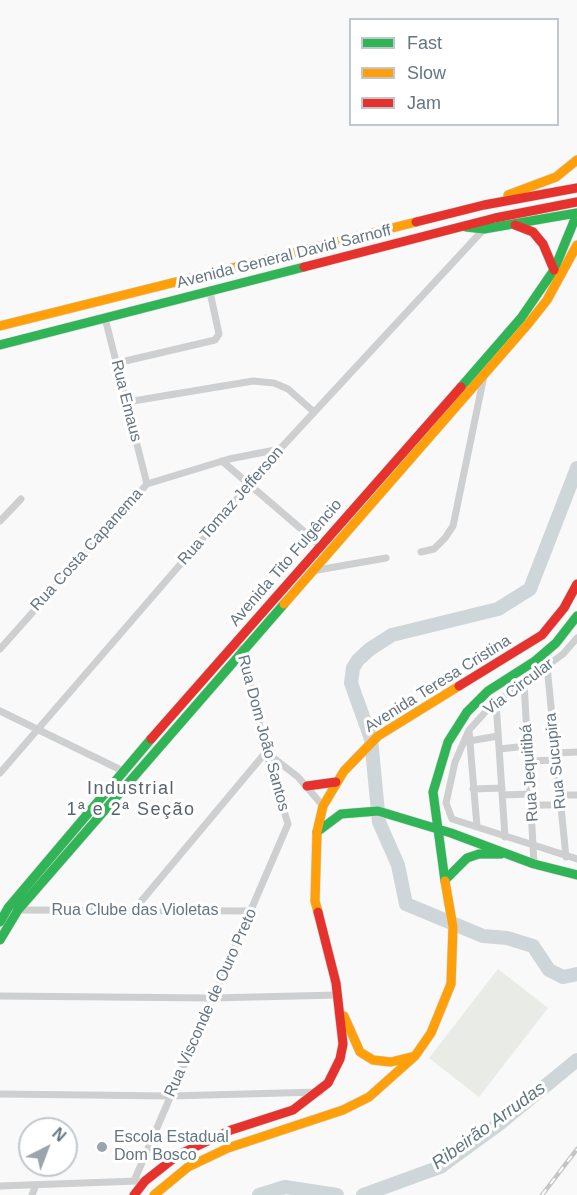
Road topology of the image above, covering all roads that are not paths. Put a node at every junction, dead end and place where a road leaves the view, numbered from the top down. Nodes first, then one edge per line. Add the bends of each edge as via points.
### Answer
1 (577, 160) edge
2 (577, 188) edge
3 (577, 202) edge
4 (484, 205) junction
5 (577, 213) edge
6 (513, 225) junction
7 (460, 227) junction
8 (472, 228) junction
9 (484, 230) junction
10 (470, 245) junction
11 (577, 245) edge
12 (554, 270) junction
13 (210, 292) junction
14 (105, 318) junction
15 (0, 326) edge
16 (0, 345) edge
17 (117, 363) junction
18 (484, 376) junction
19 (127, 402) junction
20 (314, 412) junction
21 (280, 449) junction
22 (222, 461) junction
23 (147, 484) junction
24 (250, 484) junction
25 (21, 499) dead end
26 (0, 521) edge
27 (321, 546) junction
28 (421, 552) dead end
29 (386, 558) dead end
30 (312, 571) junction
31 (577, 584) edge
32 (577, 616) edge
33 (577, 638) edge
34 (238, 647) junction
35 (0, 649) edge
36 (547, 666) junction
37 (524, 682) junction
38 (496, 702) junction
39 (0, 711) edge
40 (37, 729) junction
41 (469, 730) junction
42 (498, 736) junction
43 (470, 741) junction
44 (528, 746) junction
45 (499, 749) junction
46 (266, 752) junction
47 (577, 752) edge
48 (556, 756) junction
49 (529, 761) junction
50 (123, 771) junction
51 (0, 773) edge
52 (336, 782) junction
53 (306, 786) junction
54 (473, 789) junction
55 (502, 791) junction
56 (531, 794) junction
57 (560, 795) junction
58 (577, 795) edge
59 (532, 805) junction
60 (561, 805) junction
61 (323, 806) junction
62 (343, 814) junction
63 (288, 824) joint
64 (477, 827) junction
65 (436, 828) junction
66 (317, 832) junction
67 (505, 837) junction
68 (536, 847) junction
69 (507, 854) junction
70 (566, 857) junction
71 (577, 860) edge
72 (534, 864) junction
73 (577, 875) edge
74 (445, 880) junction
75 (18, 910) junction
76 (251, 910) junction
77 (133, 911) junction
78 (0, 921) edge
79 (0, 940) edge
80 (0, 996) edge
81 (212, 998) junction
82 (339, 999) junction
83 (415, 1056) junction
84 (320, 1092) junction
85 (0, 1094) edge
86 (170, 1096) junction
87 (134, 1181) junction
88 (145, 1181) junction
89 (36, 1185) junction
90 (0, 1186) edge
91 (32, 1195) edge
92 (134, 1195) edge
93 (154, 1195) edge

1 - 4 main road via 556,177
2 - 4 main road, Avenida General David Sarnoff
3 - 7 main road, Avenida General David Sarnoff
4 - 15 main road, Avenida General David Sarnoff
5 - 6 main road
5 - 12 main road, Avenida Tito Fulgêncio
6 - 9 main road
6 - 12 main road via 533,232
7 - 8 main road
7 - 13 main road, Avenida General David Sarnoff
8 - 9 main road
8 - 10 street
9 - 10 street, Rua Tomaz Jefferson
10 - 20 street, Rua Tomaz Jefferson
11 - 18 main road, Avenida Tito Fulgêncio via 547,300
12 - 27 main road, Avenida Tito Fulgêncio via 521,318
13 - 14 main road, Avenida General David Sarnoff
13 - 17 street via 219,334 215,340
14 - 16 main road, Avenida General David Sarnoff
14 - 17 street, Rua Emaus
17 - 19 street, Rua Emaus
18 - 28 street via 453,526 434,549
18 - 30 main road, Avenida Tito Fulgêncio
19 - 20 street via 253,381 288,389
19 - 23 street, Rua Emaus
20 - 21 street, Rua Tomaz Jefferson
21 - 22 street, Rua Costa Capanema
21 - 24 street, Rua Tomaz Jefferson
22 - 23 street, Rua Costa Capanema
22 - 24 street
23 - 35 street, Rua Costa Capanema
24 - 27 street
24 - 40 street, Rua Tomaz Jefferson
25 - 26 street
27 - 34 main road, Avenida Tito Fulgêncio
29 - 30 street
30 - 34 main road, Avenida Tito Fulgêncio
31 - 52 main road, Avenida Teresa Cristina via 542,635 378,736
32 - 65 main road, Avenida Teresa Cristina via 556,643 488,691 467,712 448,742 439,767 433,792
33 - 36 street, Via Circular
34 - 46 street, Rua Dom João Santos
34 - 50 main road, Avenida Tito Fulgêncio
34 - 75 main road, Avenida Tito Fulgêncio
36 - 37 street, Via Circular
36 - 48 street, Rua Sucupira
37 - 38 street, Via Circular
37 - 44 street, Rua Jequitibá
38 - 41 street, Via Circular
38 - 42 street
39 - 40 street
40 - 50 street
40 - 51 street, Rua Tomaz Jefferson
41 - 43 street
41 - 64 street, Via Circular via 454,762 446,803 452,819
42 - 43 street
42 - 45 street
43 - 54 street
44 - 45 street
44 - 49 street, Rua Jequitibá
45 - 55 street
46 - 53 street
46 - 63 street, Rua Dom João Santos
46 - 77 street
47 - 48 street
48 - 49 street
48 - 57 street, Rua Sucupira
49 - 56 street, Rua Jequitibá
50 - 78 main road, Avenida Tito Fulgêncio
52 - 53 main road
52 - 61 main road, Avenida Teresa Cristina
53 - 61 street
54 - 55 street
54 - 64 street
55 - 56 street
55 - 67 street
56 - 59 street, Rua Jequitibá
57 - 58 street
57 - 60 street, Rua Sucupira
59 - 60 street
59 - 68 street, Rua Jequitibá
60 - 70 street, Rua Sucupira
61 - 62 main road
61 - 66 main road, Avenida Teresa Cristina
62 - 65 main road via 378,811
62 - 66 main road
63 - 76 street, Rua Visconde de Ouro Preto
64 - 67 street, Via Circular
65 - 69 main road
65 - 74 main road, Avenida Teresa Cristina
66 - 82 main road, Avenida Teresa Cristina via 315,901
67 - 68 street, Via Circular
68 - 70 street, Via Circular
68 - 72 street, Rua Jequitibá
69 - 72 main road
69 - 74 main road via 467,858
70 - 71 street, Via Circular
72 - 73 main road
74 - 83 main road, Avenida Teresa Cristina via 454,952 451,984 431,1033
75 - 77 street, Rua Clube das Violetas
75 - 79 main road, Avenida Tito Fulgêncio
76 - 77 street, Rua Clube das Violetas
76 - 81 street, Rua Visconde de Ouro Preto
80 - 81 street
81 - 82 street
81 - 86 street, Rua Visconde de Ouro Preto
82 - 83 main road via 360,1052 373,1060 391,1062
82 - 84 main road, Avenida Teresa Cristina via 343,1044 340,1059
83 - 93 main road, Avenida Teresa Cristina via 369,1097 343,1110 228,1148 188,1167
84 - 86 street
84 - 88 main road, Avenida Teresa Cristina via 293,1110 202,1142
85 - 86 street
86 - 87 street, Rua Visconde de Ouro Preto
87 - 88 street
87 - 89 street
88 - 92 main road, Avenida Teresa Cristina
89 - 90 street
89 - 91 street

